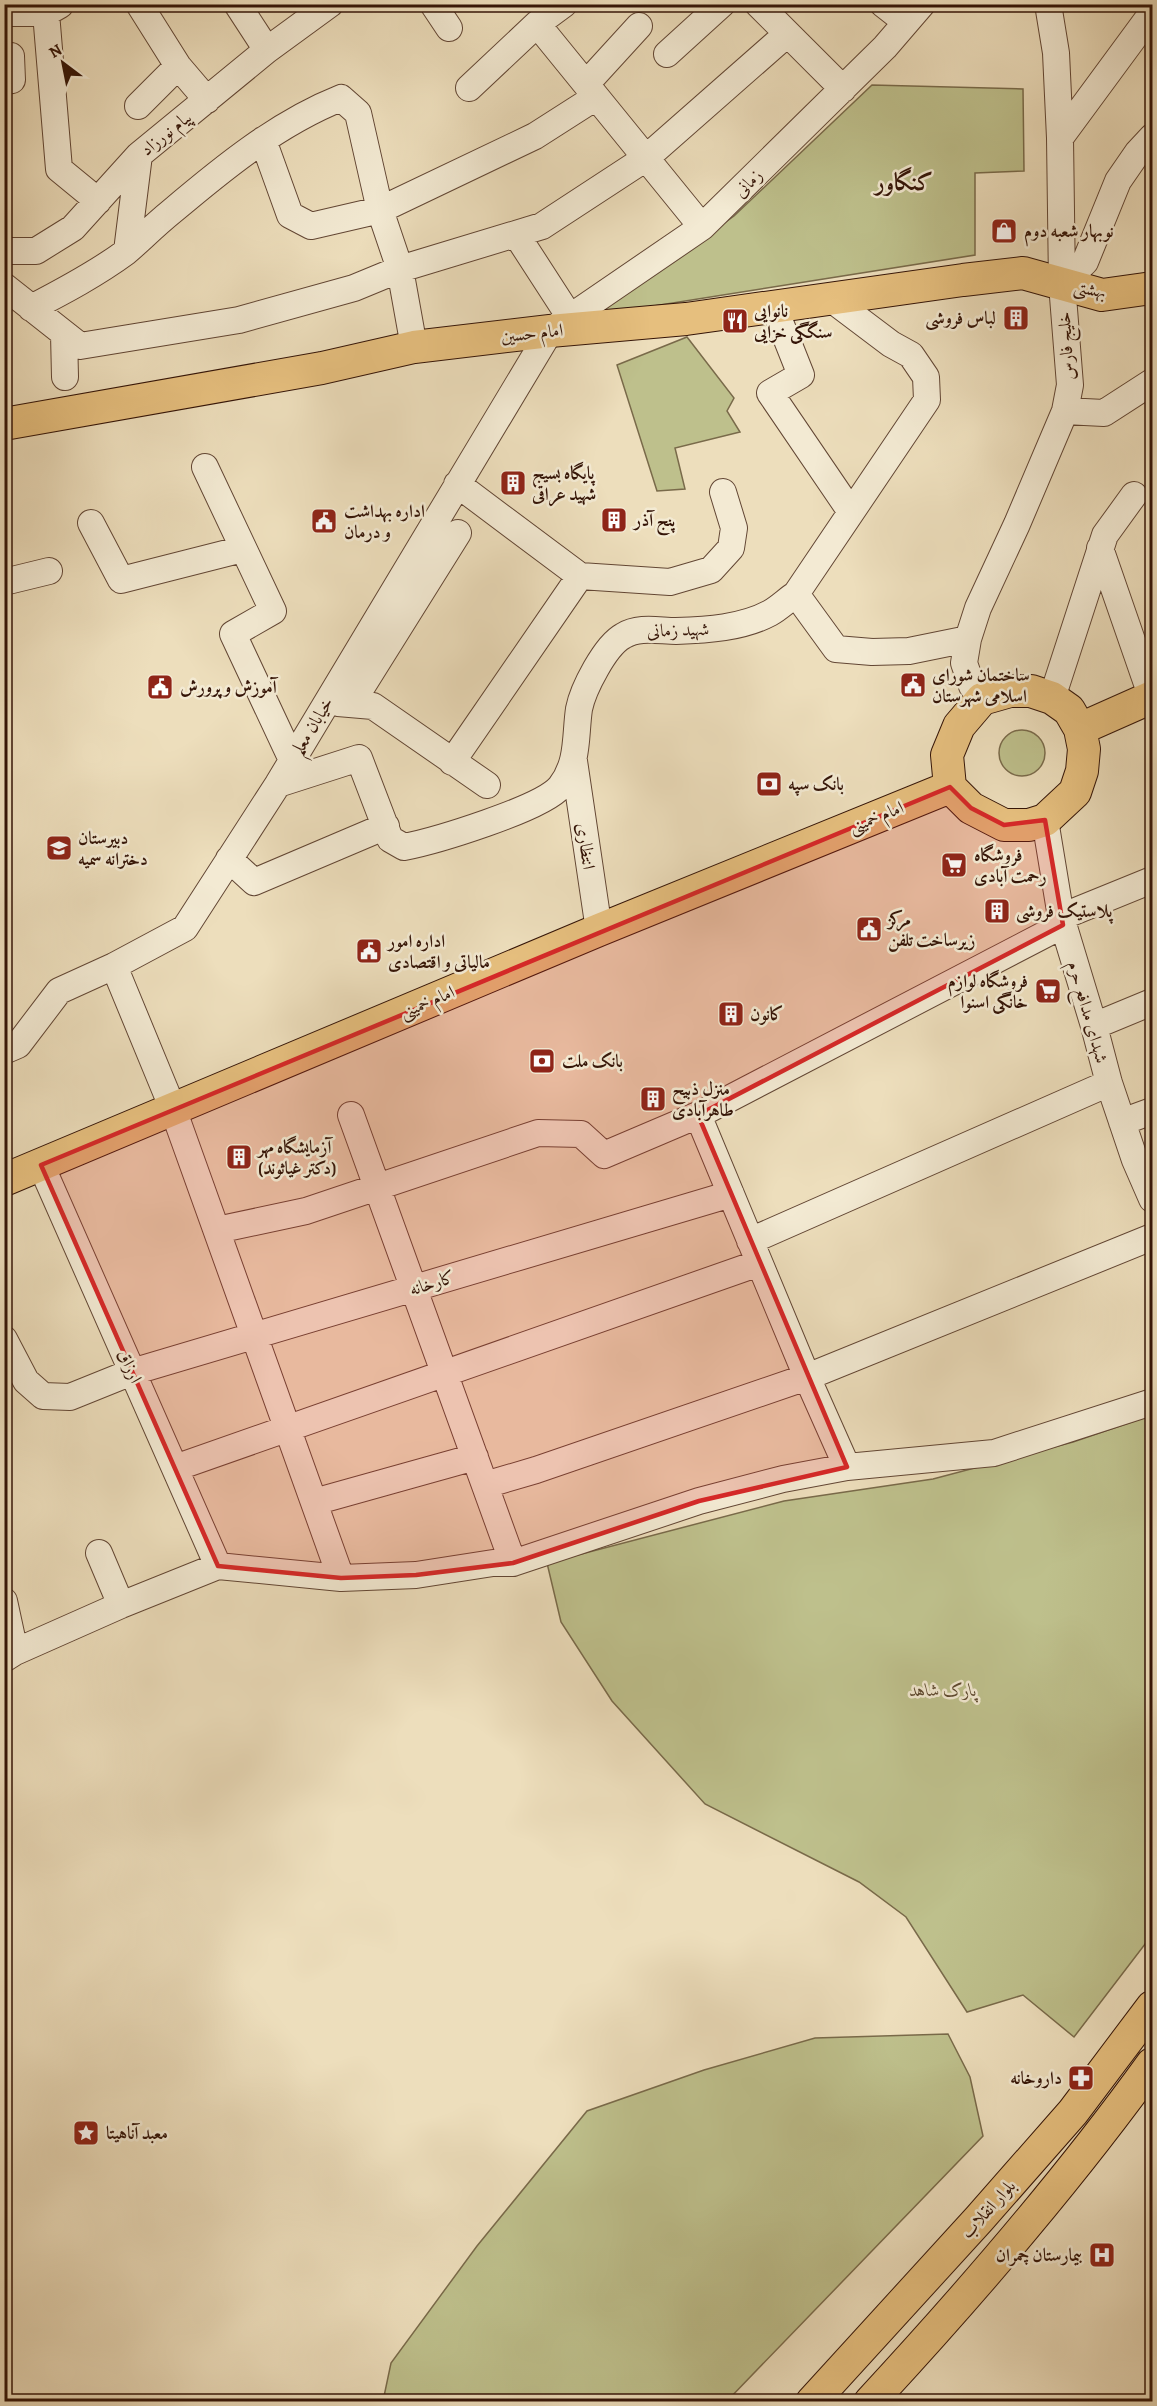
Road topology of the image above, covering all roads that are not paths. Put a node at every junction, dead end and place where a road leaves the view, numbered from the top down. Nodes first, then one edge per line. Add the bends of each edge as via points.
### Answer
1 (139, 4) edge
2 (237, 4) edge
3 (330, 4) edge
4 (433, 4) edge
5 (564, 4) edge
6 (722, 4) edge
7 (758, 4) edge
8 (883, 4) edge
9 (1048, 4) edge
10 (53, 9) edge
11 (4, 13) edge
12 (914, 13) edge
13 (1152, 13) edge
14 (537, 24) junction
15 (639, 26) dead end
16 (449, 28) dead end
17 (787, 34) junction
18 (267, 50) junction
19 (667, 54) dead end
20 (11, 56) dead end
21 (178, 66) junction
22 (4, 81) edge
23 (469, 88) dead end
24 (843, 89) junction
25 (591, 91) junction
26 (207, 100) junction
27 (138, 106) dead end
28 (1060, 138) junction
29 (1152, 138) edge
30 (263, 140) junction
31 (139, 155) junction
32 (646, 158) junction
33 (98, 201) junction
34 (381, 210) junction
35 (702, 227) junction
36 (516, 234) junction
37 (4, 251) edge
38 (127, 251) junction
39 (400, 269) junction
40 (1062, 284) junction
41 (4, 286) edge
42 (1152, 288) edge
43 (830, 298) junction
44 (774, 307) junction
45 (31, 308) junction
46 (560, 325) junction
47 (64, 334) junction
48 (414, 346) junction
49 (65, 377) dead end
50 (1152, 382) edge
51 (1065, 411) junction
52 (4, 424) edge
53 (205, 467) dead end
54 (457, 484) junction
55 (723, 492) dead end
56 (1134, 495) dead end
57 (851, 512) junction
58 (91, 523) dead end
59 (458, 533) dead end
60 (1100, 548) junction
61 (243, 549) junction
62 (49, 571) dead end
63 (580, 576) junction
64 (4, 582) edge
65 (796, 594) junction
66 (968, 639) junction
67 (1052, 698) junction
68 (1152, 698) edge
69 (982, 699) junction
70 (339, 703) junction
71 (1080, 729) junction
72 (292, 760) junction
73 (574, 761) junction
74 (452, 762) junction
75 (278, 784) junction
76 (487, 785) dead end
77 (950, 787) junction
78 (1045, 820) junction
79 (386, 826) junction
80 (229, 859) junction
81 (1152, 880) edge
82 (1062, 921) junction
83 (598, 930) junction
84 (114, 966) junction
85 (1152, 1002) edge
86 (1094, 1026) junction
87 (4, 1051) edge
88 (1109, 1083) junction
89 (173, 1109) junction
90 (1152, 1112) edge
91 (351, 1115) dead end
92 (698, 1115) junction
93 (1122, 1122) junction
94 (41, 1165) junction
95 (4, 1180) edge
96 (378, 1188) junction
97 (731, 1194) junction
98 (1152, 1198) edge
99 (217, 1230) junction
100 (1152, 1238) edge
101 (755, 1252) junction
102 (414, 1288) junction
103 (255, 1335) junction
104 (4, 1339) edge
105 (132, 1372) junction
106 (444, 1374) junction
107 (807, 1377) junction
108 (15, 1383) edge
109 (1152, 1402) edge
110 (288, 1428) junction
111 (475, 1457) junction
112 (847, 1467) junction
113 (175, 1468) junction
114 (484, 1485) junction
115 (314, 1502) junction
116 (99, 1553) dead end
117 (513, 1563) junction
118 (218, 1566) junction
119 (341, 1578) junction
120 (4, 1601) edge
121 (121, 1605) junction
122 (10, 1655) edge
123 (1152, 2007) edge
124 (1152, 2064) edge
125 (812, 2402) edge
126 (870, 2402) edge

1 - 21 street
2 - 18 street
3 - 18 street, پیام نورزاد
4 - 16 street
5 - 14 street
6 - 19 street
7 - 17 street
8 - 12 street
9 - 28 street, خلیج فارس via 1056,53
10 - 11 street
10 - 33 street via 59,169
12 - 24 street, زمانی
13 - 28 street
14 - 23 street
14 - 25 street
15 - 25 street
17 - 24 street
17 - 32 street
18 - 26 street, پیام نورزاد
20 - 22 street via 12,80
21 - 26 street
21 - 27 street
24 - 35 street, زمانی
25 - 32 street
25 - 34 street via 535,136
26 - 31 street, پیام نورزاد
28 - 40 street, خلیج فارس
29 - 40 street via 1118,181 1085,262
30 - 34 street via 290,215 311,226
30 - 34 street via 311,110 341,98 357,113
30 - 38 street
31 - 33 street, پیام نورزاد
31 - 38 street
32 - 35 street
32 - 36 street via 542,226
33 - 37 street, پیام نورزاد via 73,228 36,251
34 - 39 street
35 - 46 street, زمانی
36 - 39 street
36 - 46 street
38 - 45 street via 90,277
39 - 47 street via 354,288 239,320 80,346
39 - 48 street
40 - 42 main road, بهشتی via 1102,295
40 - 43 main road, امام حسین via 1023,273
40 - 51 street, خلیج فارس via 1070,385
41 - 45 street
43 - 44 main road, امام حسین
43 - 57 street, شهید زمانی via 891,345 911,355 927,378 927,400
44 - 46 main road, امام حسین via 686,319
44 - 57 street via 801,375 770,393
45 - 47 street
46 - 48 main road, امام حسین
46 - 54 street, خیابان معلم
47 - 49 street
48 - 52 main road, امام حسین via 322,368
50 - 51 street via 1104,413
51 - 66 street, خلیج فارس
53 - 61 street
54 - 63 street
54 - 70 street, خیابان معلم
55 - 63 street via 734,528 731,548 711,570 670,582
56 - 60 street
57 - 65 street, شهید زمانی
58 - 61 street via 121,580
59 - 70 street
60 - 67 street
60 - 68 street
61 - 72 street via 273,611 233,634
62 - 64 street
63 - 74 street
65 - 66 street via 836,649 909,651
65 - 73 street, شهید زمانی via 769,613 728,627 646,629 623,635 603,653 580,706
66 - 69 street, خلیج فارس via 964,663 972,686
67 - 69 main road via 1031,691
67 - 71 main road via 1069,710
68 - 71 main road
69 - 77 main road via 959,726 947,755
70 - 72 street, خیابان معلم
70 - 74 street via 373,706
71 - 78 main road via 1082,771 1074,792
72 - 75 street, خیابان معلم
73 - 79 street, شهید زمانی via 559,788 527,807 436,840 404,847 390,839
73 - 83 street, انتظاری
74 - 76 street
75 - 79 street, شهید زمانی via 359,758
75 - 80 street, خیابان معلم
77 - 78 main road via 971,808 1004,825 1029,825
77 - 83 main road, امام خمینی
78 - 82 street, شهدای مدافع حرم
79 - 80 street via 254,882
80 - 84 street, خیابان معلم via 185,928
81 - 82 street
82 - 86 street, شهدای مدافع حرم
82 - 92 street
83 - 89 main road, امام خمینی
84 - 87 street, خیابان معلم via 59,992 18,1045
84 - 89 street
85 - 86 street
86 - 88 street, شهدای مدافع حرم
88 - 93 street, شهدای مدافع حرم
88 - 101 street
89 - 94 main road, امام خمینی
89 - 99 street
90 - 93 street
91 - 96 street
92 - 96 street via 604,1155 581,1134 538,1133
92 - 97 street
93 - 98 street, شهدای مدافع حرم
94 - 95 main road, امام خمینی
94 - 105 street, ارزاق
96 - 99 street via 306,1211
96 - 102 street
97 - 101 street
97 - 102 street, کارخانه
99 - 103 street
100 - 107 street
101 - 106 street
101 - 107 street
102 - 103 street, کارخانه
102 - 106 street
103 - 105 street, کارخانه
103 - 110 street
104 - 108 street
105 - 108 street, کارخانه via 70,1397 43,1396
105 - 113 street, ارزاق
106 - 110 street
106 - 111 street
107 - 112 street
107 - 114 street
109 - 112 street via 994,1453
110 - 113 street
110 - 115 street
111 - 114 street
111 - 115 street
112 - 117 street via 699,1501
113 - 118 street, ارزاق
114 - 117 street
115 - 119 street
116 - 121 street
117 - 119 street via 416,1575
118 - 119 street
118 - 121 street
120 - 122 street
121 - 122 street
123 - 125 main road, بلوار انقلاب via 1073,2112
124 - 126 main road via 1100,2136 1009,2247

